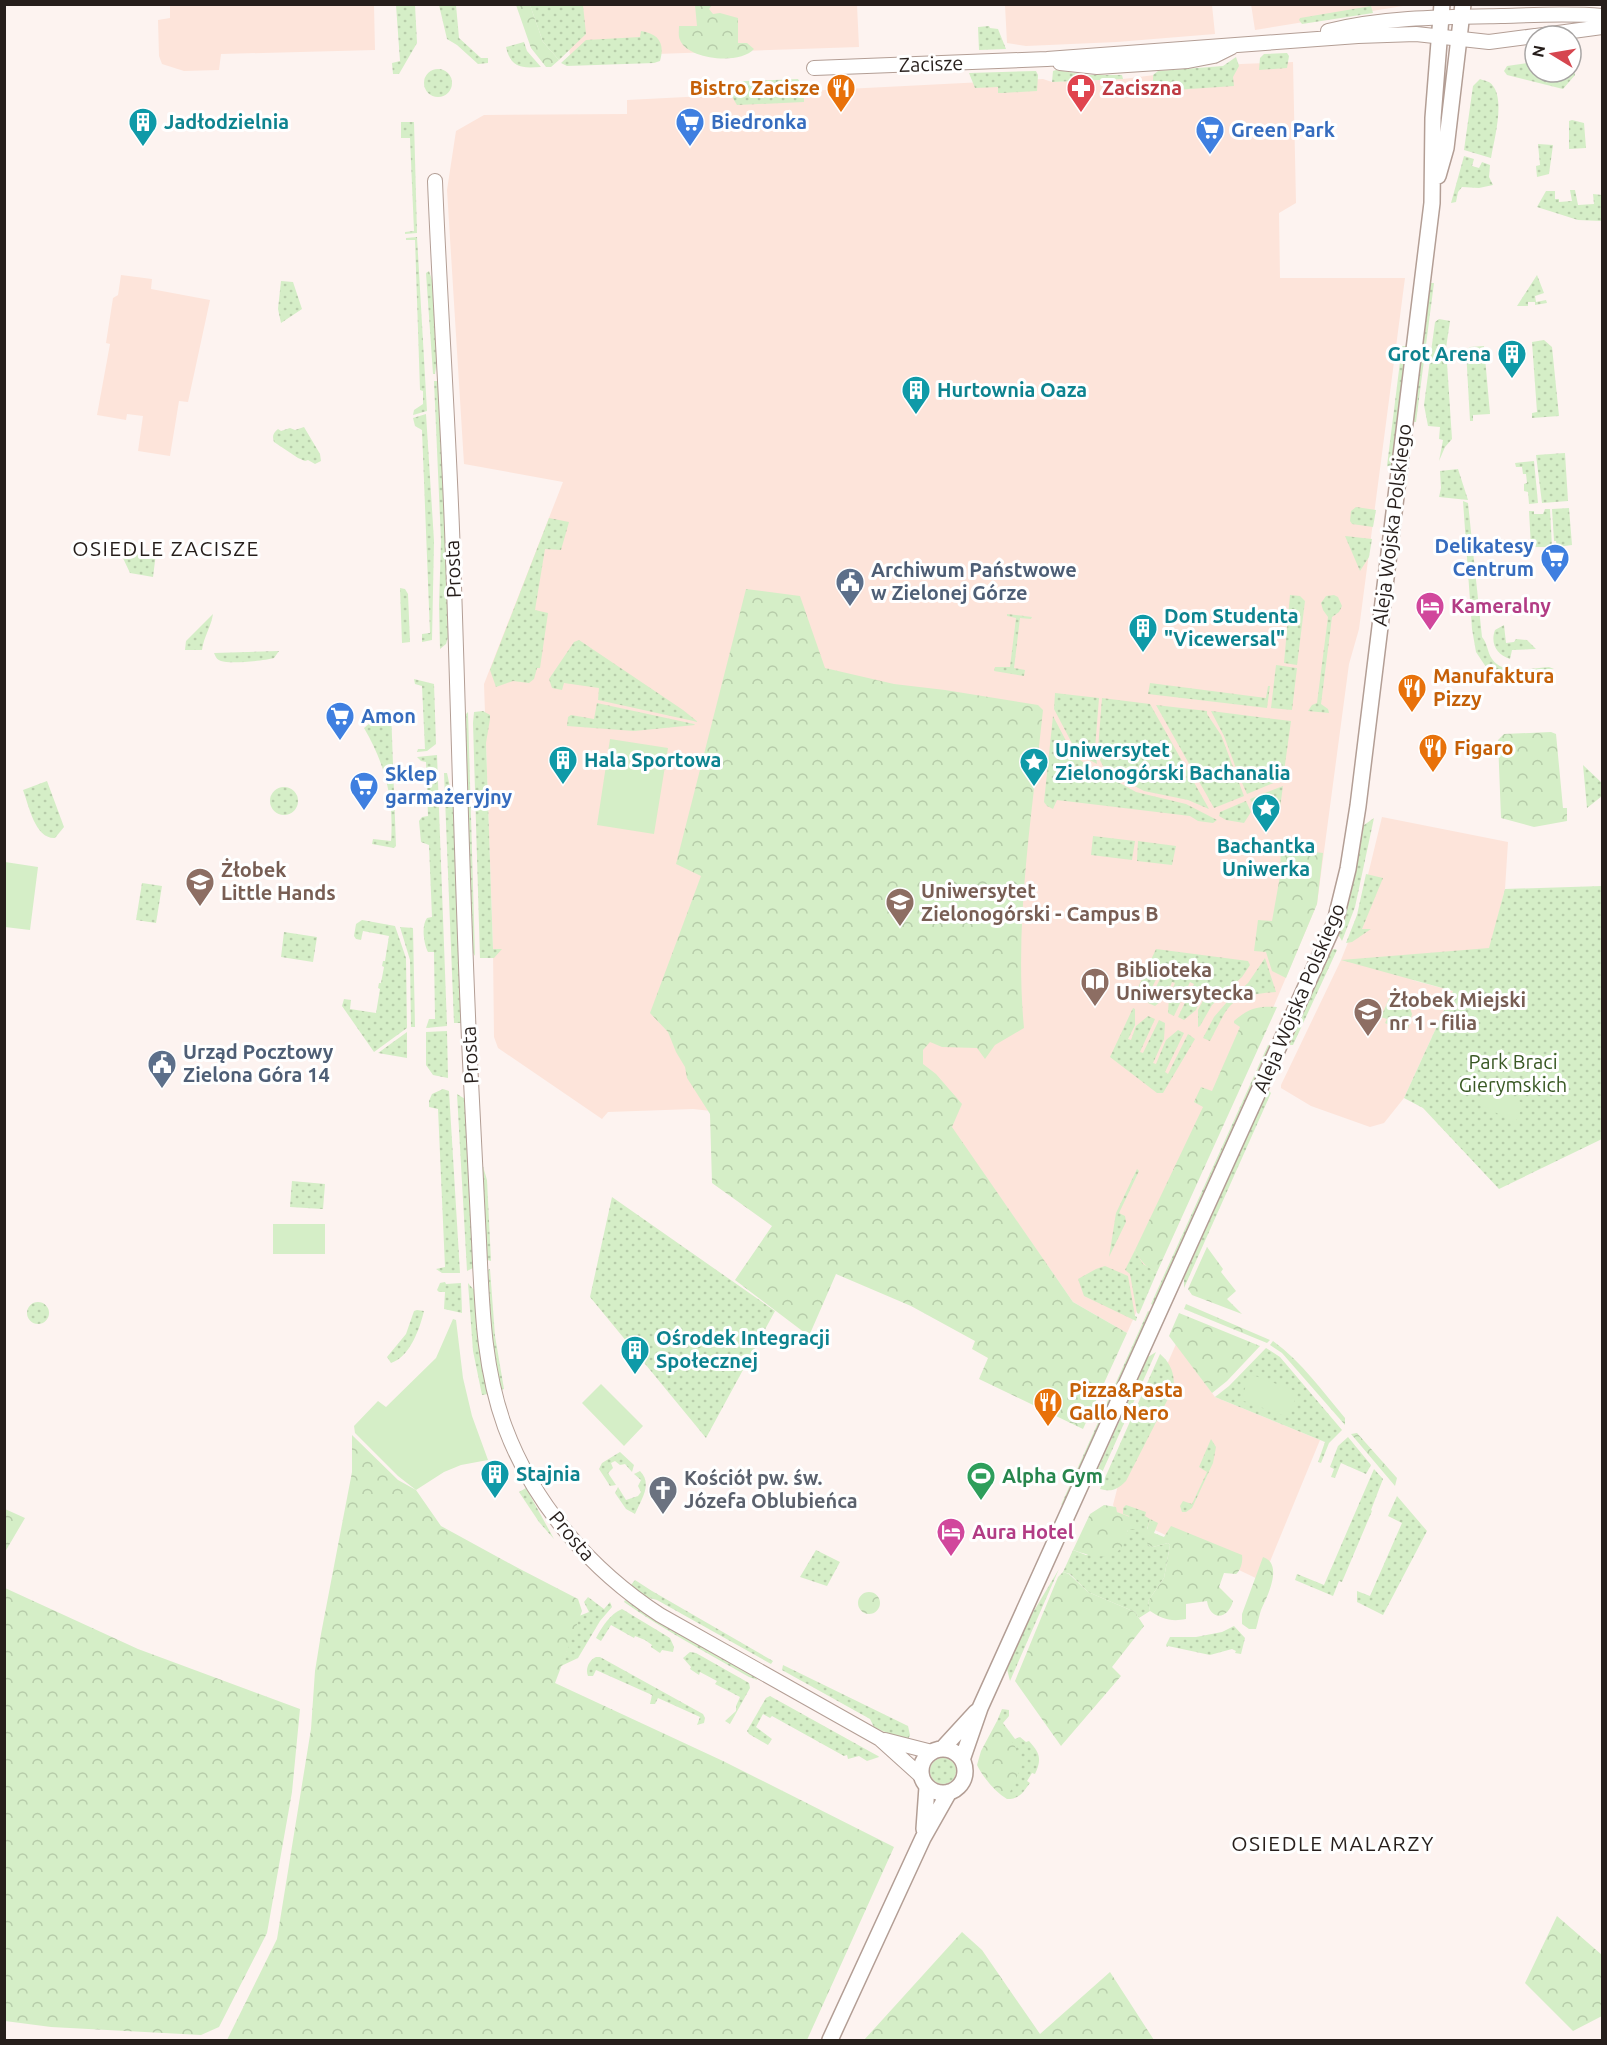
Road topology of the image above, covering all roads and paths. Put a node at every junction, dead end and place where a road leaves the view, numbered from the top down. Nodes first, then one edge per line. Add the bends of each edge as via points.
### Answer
1 (1441, 10) edge
2 (1462, 11) edge
3 (1602, 16) edge
4 (1602, 27) edge
5 (1583, 30) edge
6 (1440, 36) junction
7 (1523, 38) edge
8 (1290, 40) junction
9 (1460, 40) junction
10 (814, 68) dead end
11 (435, 181) dead end
12 (1432, 199) junction
13 (980, 1708) junction
14 (880, 1739) junction
15 (937, 1750) junction
16 (962, 1760) junction
17 (924, 1781) junction
18 (950, 1792) junction
19 (923, 1838) junction
20 (830, 2040) edge

1 - 2 street, Zacisze
1 - 6 main road, Aleja Wojska Polskiego
1 - 8 street, Zacisze
2 - 3 street, Zacisze
2 - 9 main road, Aleja Wojska Polskiego
4 - 5 street, Zacisze
6 - 8 street, Zacisze
6 - 9 street, Zacisze
6 - 12 main road, Aleja Wojska Polskiego
7 - 9 street, Zacisze via 1489,42
8 - 10 street, Zacisze via 1047,59
9 - 12 main road, Aleja Wojska Polskiego via 1446,148
11 - 14 street, Prosta via 453,556 465,958 484,1330 495,1395 516,1452 543,1500 606,1575 660,1615
12 - 13 main road, Aleja Wojska Polskiego via 1358,806 1335,922
13 - 15 main road, Aleja Wojska Polskiego
13 - 16 main road, Aleja Wojska Polskiego
14 - 15 street, Prosta
14 - 17 street, Prosta
15 - 16 main road via 954,1752
15 - 17 main road via 924,1762
16 - 18 main road via 964,1778
17 - 18 main road via 938,1793
17 - 19 main road
18 - 19 main road
19 - 20 main road

